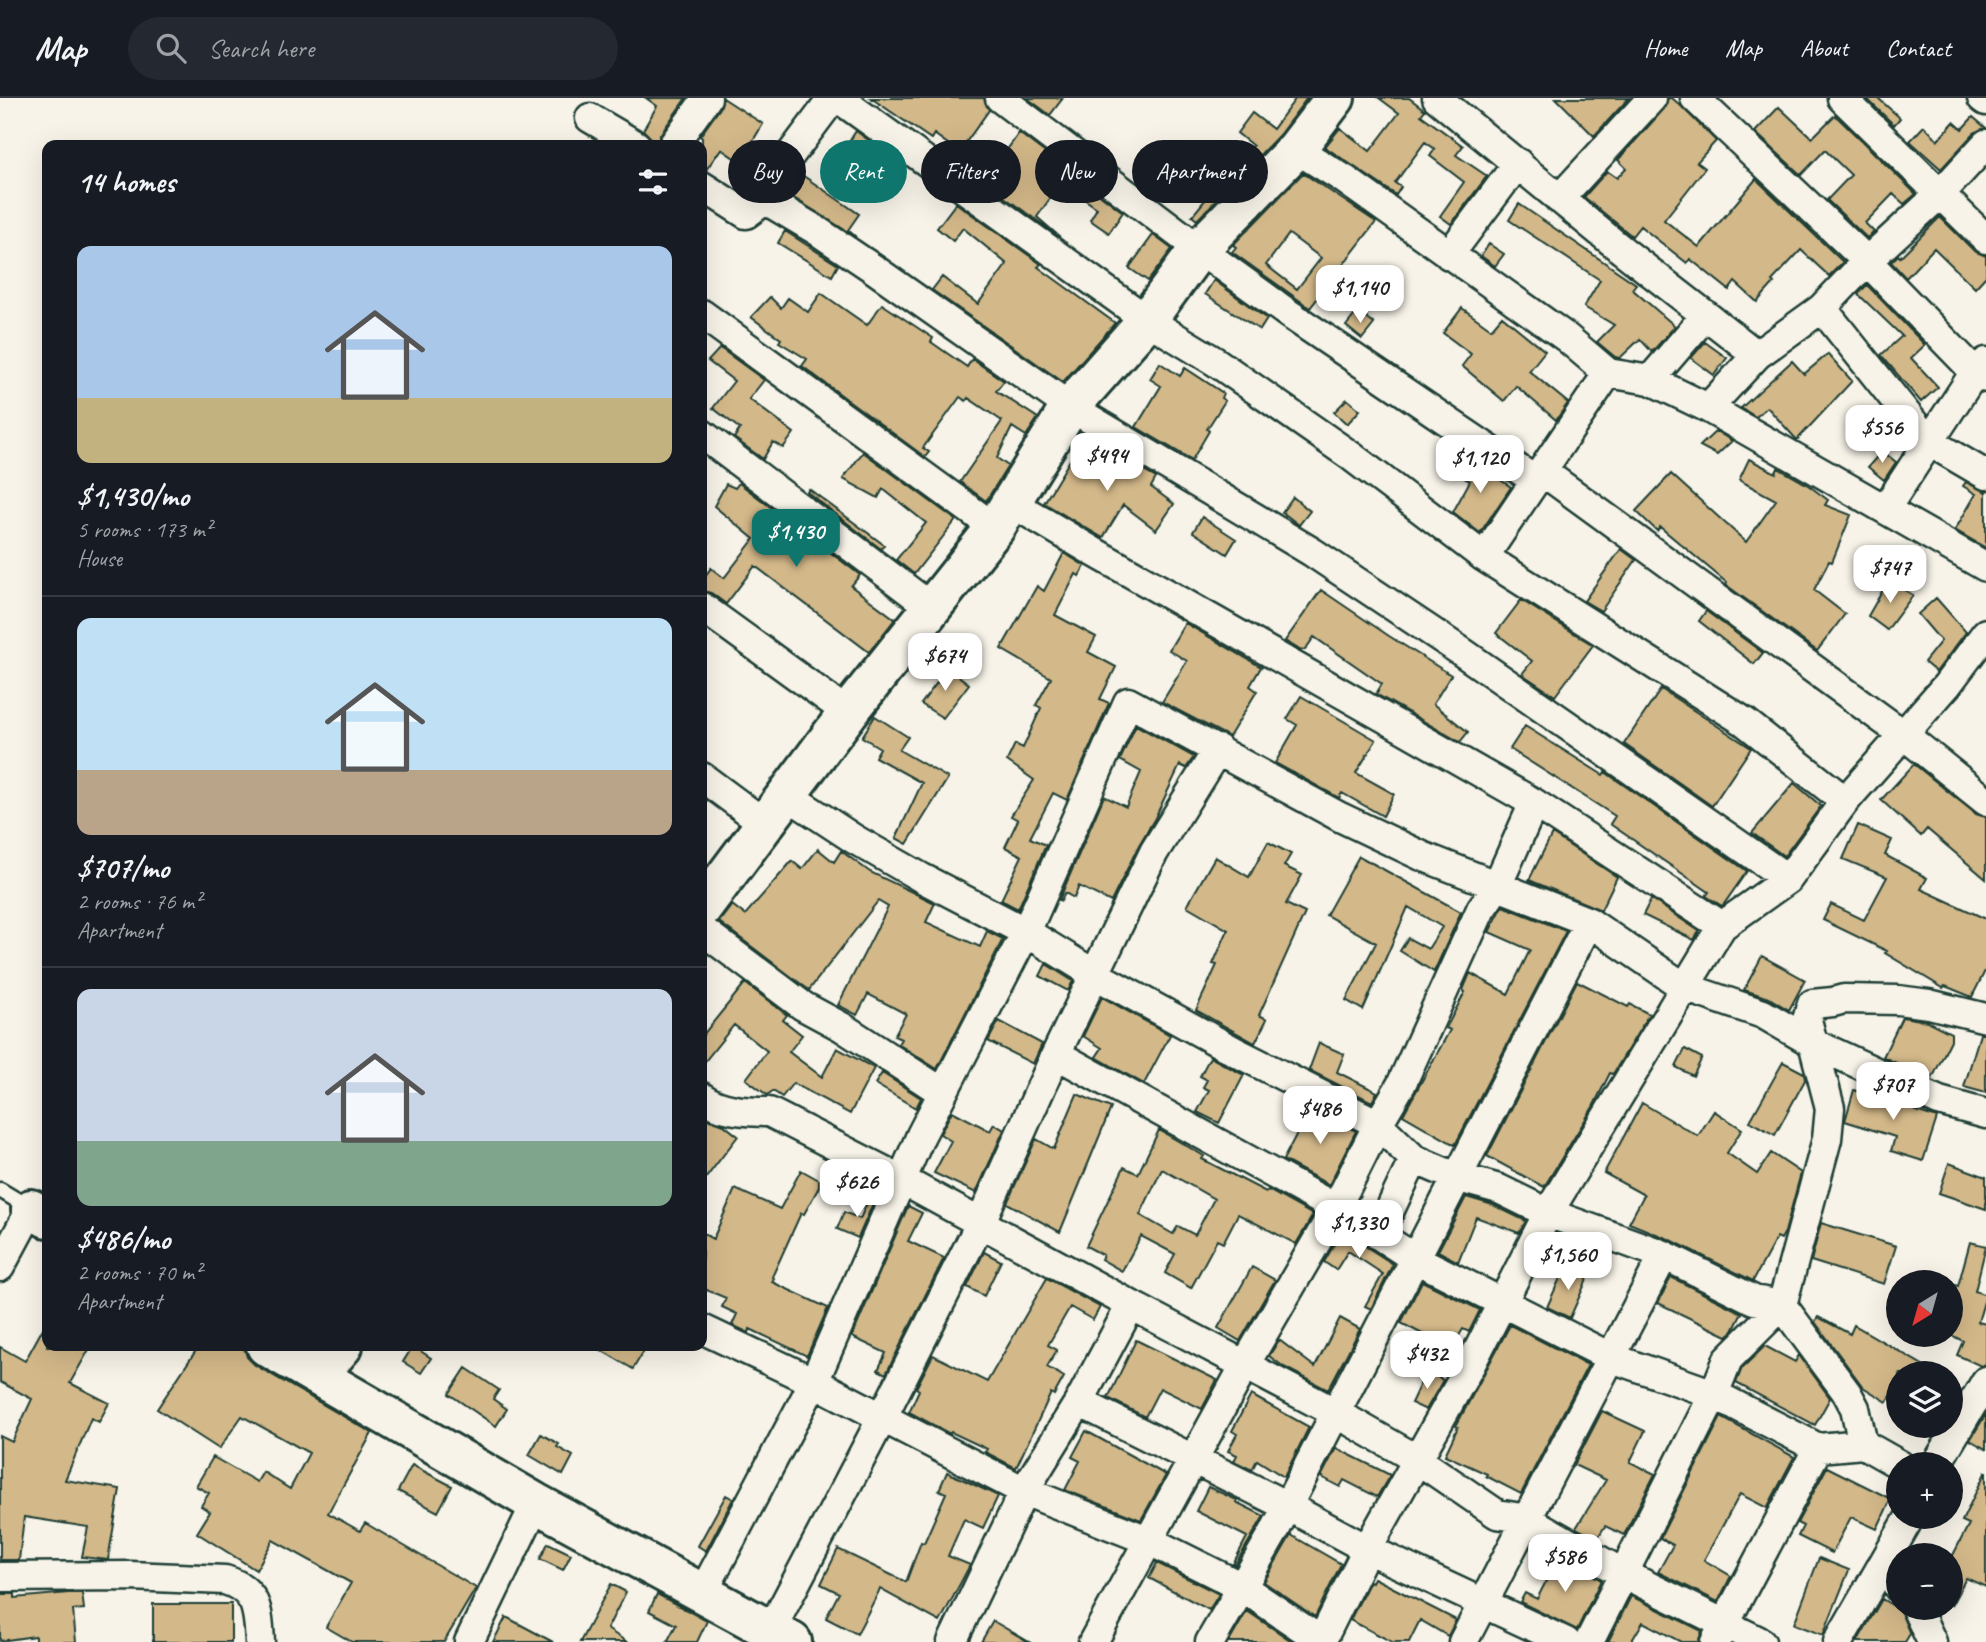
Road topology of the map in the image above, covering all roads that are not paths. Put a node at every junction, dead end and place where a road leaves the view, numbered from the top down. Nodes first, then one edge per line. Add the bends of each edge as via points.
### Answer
1 (707, 98) edge
2 (835, 98) edge
3 (1000, 98) edge
4 (1335, 98) edge
5 (1437, 98) edge
6 (1652, 98) edge
7 (1695, 98) edge
8 (1842, 98) edge
9 (590, 118) dead end
10 (627, 140) edge
11 (677, 140) edge
12 (1986, 144) edge
13 (1296, 149) junction
14 (1518, 163) junction
15 (707, 189) edge
16 (1941, 193) junction
17 (1559, 199) junction
18 (746, 214) junction
19 (1986, 239) edge
20 (1199, 249) junction
21 (1449, 255) junction
22 (1867, 261) junction
23 (1822, 308) junction
24 (1705, 316) junction
25 (707, 317) edge
26 (1147, 320) junction
27 (1757, 355) junction
28 (1982, 371) edge
29 (1608, 373) junction
30 (1650, 380) junction
31 (1070, 407) junction
32 (1708, 408) junction
33 (707, 438) edge
34 (1928, 441) junction
35 (1986, 475) edge
36 (1539, 476) junction
37 (1886, 508) junction
38 (1002, 515) junction
39 (1484, 557) junction
40 (1986, 567) edge
41 (932, 608) junction
42 (707, 611) edge
43 (1986, 633) edge
44 (848, 713) junction
45 (1904, 734) junction
46 (1217, 749) junction
47 (707, 778) edge
48 (1845, 801) junction
49 (1986, 801) edge
50 (1534, 803) junction
51 (776, 809) junction
52 (1788, 879) junction
53 (1497, 886) junction
54 (707, 901) edge
55 (1589, 922) junction
56 (1722, 926) junction
57 (1026, 932) junction
58 (707, 934) edge
59 (1094, 974) junction
60 (1684, 988) junction
61 (1986, 1018) edge
62 (1813, 1043) junction
63 (1056, 1054) junction
64 (942, 1092) junction
65 (707, 1101) edge
66 (1986, 1114) edge
67 (1378, 1124) junction
68 (1414, 1159) junction
69 (1456, 1177) junction
70 (902, 1180) junction
71 (26, 1206) edge
72 (1335, 1210) junction
73 (1548, 1213) junction
74 (980, 1224) junction
75 (1378, 1235) junction
76 (1664, 1255) junction
77 (1414, 1258) junction
78 (0, 1268) edge
79 (1503, 1302) junction
80 (1131, 1305) junction
81 (1782, 1305) junction
82 (707, 1331) edge
83 (275, 1351) edge
84 (339, 1351) edge
85 (1612, 1358) junction
86 (1245, 1365) junction
87 (318, 1375) junction
88 (1986, 1381) edge
89 (814, 1382) junction
90 (1714, 1394) junction
91 (1079, 1402) junction
92 (1336, 1413) junction
93 (882, 1418) junction
94 (1863, 1444) junction
95 (1818, 1448) junction
96 (1944, 1452) edge
97 (1886, 1457) edge
98 (1194, 1460) junction
99 (1418, 1460) junction
100 (1024, 1491) junction
101 (536, 1503) junction
102 (1287, 1506) junction
103 (1527, 1519) junction
104 (1904, 1535) edge
105 (1150, 1541) junction
106 (1367, 1549) junction
107 (1622, 1573) junction
108 (0, 1577) edge
109 (1242, 1587) junction
110 (702, 1594) junction
111 (1484, 1604) junction
112 (1922, 1620) edge
113 (1720, 1632) edge
114 (782, 1636) edge
115 (260, 1642) edge
116 (469, 1642) edge
117 (952, 1642) edge
118 (1093, 1642) edge
119 (1210, 1642) edge
120 (1322, 1642) edge
121 (1463, 1642) edge
122 (1566, 1642) edge
123 (1589, 1642) edge
124 (1761, 1642) edge
125 (1838, 1642) edge
126 (1932, 1642) edge

1 - 11 street
2 - 18 street
2 - 26 street
3 - 20 street
4 - 13 street
5 - 14 street
6 - 17 street
7 - 22 street
8 - 16 street
9 - 10 street
12 - 16 street
13 - 20 street
13 - 21 street
14 - 17 street
14 - 21 street
15 - 18 street
16 - 19 street
16 - 22 street
17 - 24 street
18 - 31 street via 762,201 777,206
20 - 26 street
20 - 36 street via 1289,314
21 - 29 street via 1567,338
22 - 23 street
22 - 28 street
23 - 27 street
23 - 34 street
24 - 27 street
24 - 30 street
25 - 38 street
26 - 31 street
26 - 39 street via 1351,456
27 - 32 street
28 - 34 street
29 - 30 street
29 - 36 street
30 - 32 street
31 - 38 street
31 - 52 street via 1311,552
32 - 37 street
33 - 41 street
34 - 35 street
34 - 37 street
36 - 39 street
36 - 45 street
37 - 40 street
38 - 41 street
38 - 50 street via 1094,552
39 - 48 street via 1745,722
41 - 44 street
42 - 44 street
43 - 45 street
44 - 51 street
45 - 48 street
45 - 49 street
46 - 53 street via 1340,817
46 - 57 street via 1128,702
46 - 59 street via 1154,852
47 - 51 street
48 - 52 street
50 - 53 street
50 - 56 street
51 - 54 street
51 - 57 street via 854,839
52 - 56 street
53 - 55 street
53 - 67 street via 1481,909 1401,1085
55 - 60 street
55 - 69 street
56 - 60 street
57 - 59 street
57 - 64 street
58 - 64 street via 803,1006
59 - 63 street
59 - 67 street
60 - 62 street via 1763,1014
60 - 73 street
61 - 62 street via 1928,1004 1844,999 1812,1004 1807,1020
62 - 66 street via 1939,1101
62 - 81 street via 1830,1108 1827,1139
63 - 72 street
63 - 74 street
64 - 70 street
65 - 70 street via 769,1112
67 - 68 street
67 - 72 street
68 - 69 street
68 - 75 street
69 - 73 street via 1499,1189
69 - 77 street
70 - 74 street
70 - 89 street
71 - 78 street
72 - 75 street
72 - 86 street
73 - 76 street
73 - 79 street
74 - 80 street
74 - 93 street
75 - 77 street
76 - 81 street via 1754,1300
76 - 85 street
77 - 79 street
77 - 92 street
79 - 85 street
79 - 99 street
80 - 86 street
80 - 91 street
81 - 90 street via 1728,1359
81 - 94 street via 1847,1393
82 - 89 street
83 - 87 street
84 - 87 street
85 - 90 street
85 - 103 street
86 - 92 street
86 - 98 street
87 - 101 street
88 - 96 street
89 - 93 street
89 - 110 street
90 - 95 street
90 - 107 street
91 - 98 street
91 - 100 street
92 - 99 street
92 - 102 street
93 - 100 street
93 - 114 street
94 - 95 street
94 - 97 street
95 - 113 street
98 - 102 street
98 - 105 street
99 - 103 street via 1497,1514
99 - 106 street
100 - 105 street
100 - 117 street
101 - 110 street
101 - 116 street
102 - 106 street
102 - 109 street
103 - 107 street
103 - 111 street
104 - 125 street
105 - 109 street
105 - 118 street
106 - 111 street
106 - 120 street
107 - 113 street
107 - 123 street
108 - 115 street via 225,1580 237,1584 257,1607
109 - 119 street
109 - 120 street
110 - 114 street
111 - 121 street
111 - 122 street
112 - 126 street
113 - 124 street

